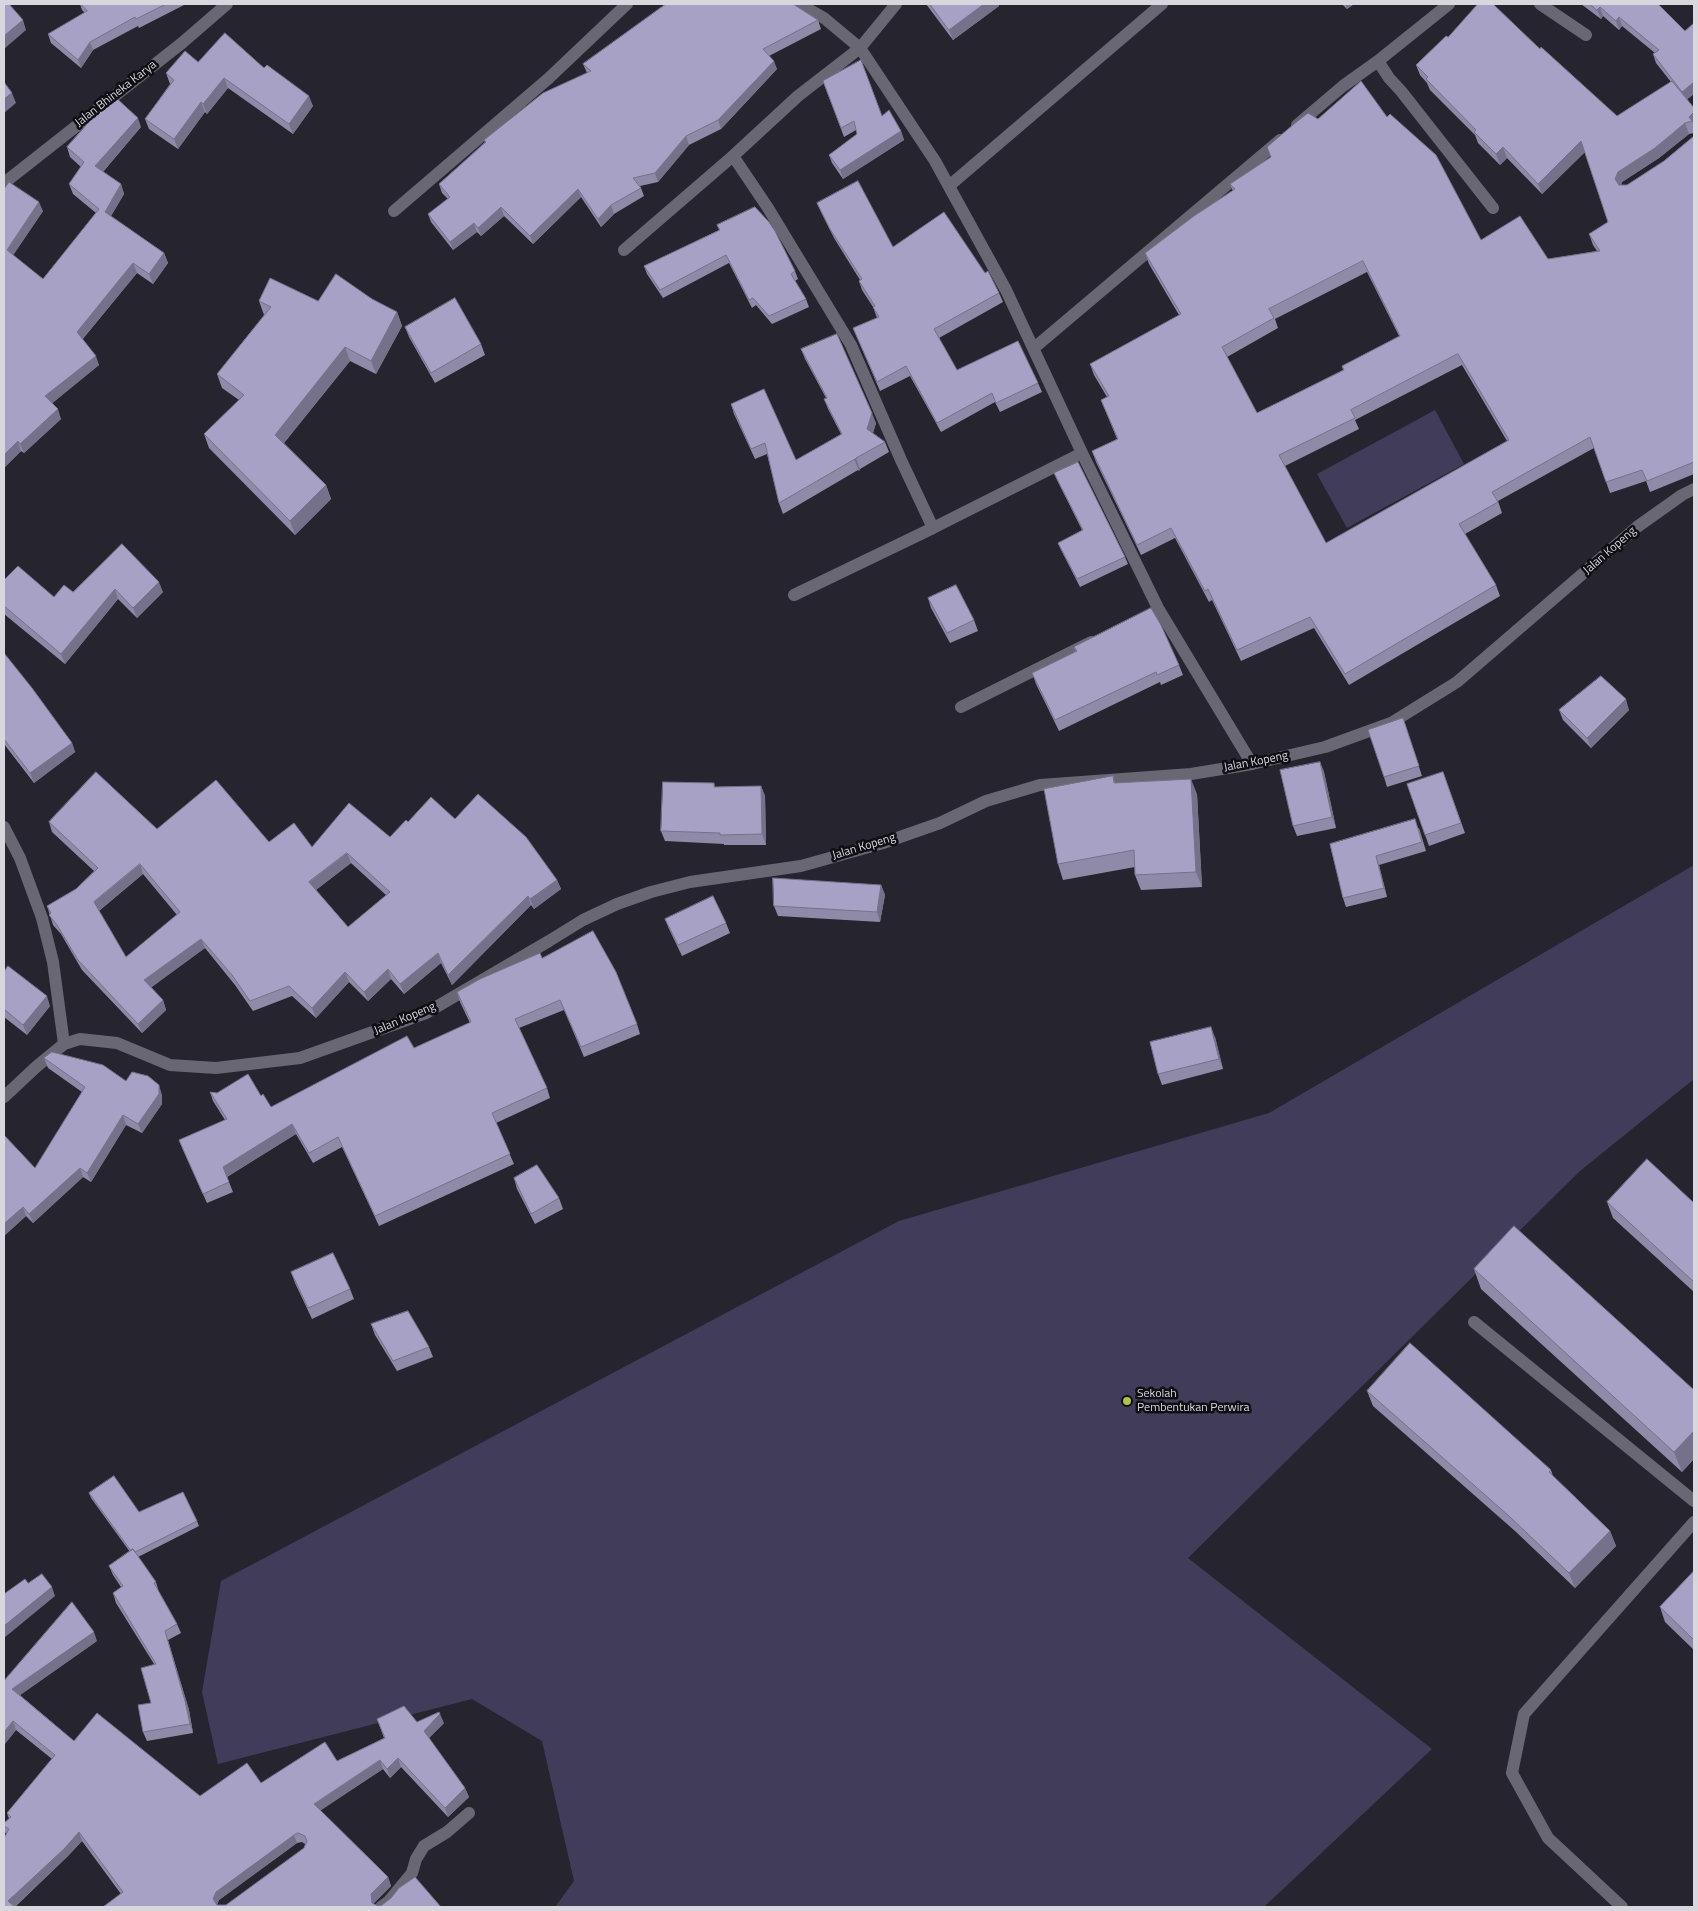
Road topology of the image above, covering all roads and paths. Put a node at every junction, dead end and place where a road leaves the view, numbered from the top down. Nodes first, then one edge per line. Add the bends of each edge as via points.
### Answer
1 (227, 4) edge
2 (627, 4) edge
3 (800, 4) edge
4 (896, 4) edge
5 (1162, 4) edge
6 (1449, 4) edge
7 (1540, 4) edge
8 (1586, 35) dead end
9 (860, 48) junction
10 (1378, 61) junction
11 (733, 156) junction
12 (4, 183) edge
13 (950, 186) junction
14 (1493, 208) dead end
15 (394, 211) dead end
16 (624, 250) dead end
17 (1034, 348) junction
18 (1082, 453) junction
19 (1694, 489) edge
20 (933, 528) junction
21 (794, 595) dead end
22 (1098, 638) edge
23 (961, 707) dead end
24 (1252, 764) junction
25 (4, 827) edge
26 (64, 1044) junction
27 (4, 1098) edge
28 (1474, 1322) dead end
29 (1694, 1502) edge
30 (1694, 1522) edge
31 (469, 1813) dead end
32 (381, 1907) edge
33 (1622, 1907) edge

1 - 12 street, Jalan Bhineka Karya
2 - 15 street via 549,78
3 - 9 street via 824,18
4 - 9 street
5 - 13 street
6 - 10 street
7 - 8 street
9 - 11 street via 798,96
9 - 13 street
10 - 14 street
10 - 17 street via 1344,86
11 - 16 street
11 - 20 street via 850,345
13 - 17 street
17 - 18 street
18 - 20 street
18 - 24 street via 1154,610
19 - 24 street, Jalan Kopeng via 1637,527 1457,682 1432,698 1391,723 1325,747
20 - 21 street
22 - 23 street
24 - 26 street, Jalan Kopeng via 1191,774 1040,785 986,801 940,823 883,843 801,866 698,881 651,892 583,920 426,1013 300,1058 216,1068 170,1065 117,1043 80,1039
25 - 26 street via 20,858 42,918 53,962
26 - 27 street, Jalan Kopeng
28 - 29 street
30 - 33 street via 1524,1714 1512,1773 1548,1838
31 - 32 street via 424,1846 412,1873

